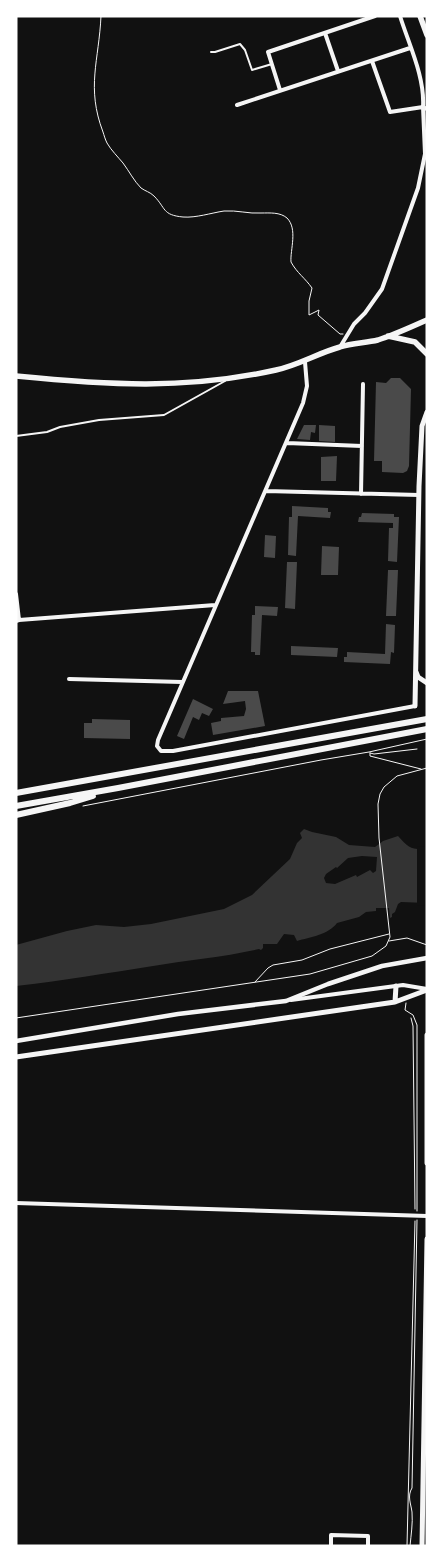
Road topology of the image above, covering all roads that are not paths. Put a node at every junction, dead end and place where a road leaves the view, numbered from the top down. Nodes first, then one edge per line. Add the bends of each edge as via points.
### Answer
1 (374, 16) edge
2 (400, 16) edge
3 (420, 16) edge
4 (325, 33) junction
5 (427, 35) edge
6 (410, 48) junction
7 (211, 52) dead end
8 (372, 61) junction
9 (272, 64) junction
10 (338, 71) junction
11 (280, 90) junction
12 (237, 105) dead end
13 (425, 108) edge
14 (427, 320) edge
15 (388, 336) junction
16 (340, 347) junction
17 (427, 354) edge
18 (305, 362) junction
19 (16, 376) edge
20 (232, 377) junction
21 (364, 384) dead end
22 (427, 412) edge
23 (16, 436) edge
24 (287, 443) junction
25 (362, 446) junction
26 (266, 491) junction
27 (361, 494) junction
28 (419, 496) junction
29 (16, 594) edge
30 (215, 605) junction
31 (18, 620) edge
32 (416, 672) junction
33 (68, 679) dead end
34 (182, 682) junction
35 (427, 683) edge
36 (415, 706) joint
37 (427, 719) edge
38 (427, 729) edge
39 (118, 788) junction
40 (16, 792) edge
41 (16, 806) edge
42 (16, 815) edge
43 (427, 958) edge
44 (396, 986) junction
45 (427, 989) edge
46 (286, 1001) junction
47 (394, 1002) junction
48 (427, 1035) edge
49 (16, 1041) edge
50 (16, 1057) edge
51 (427, 1163) edge
52 (16, 1203) edge
53 (427, 1216) edge
54 (427, 1240) edge
55 (331, 1546) edge
56 (368, 1546) edge
57 (422, 1546) edge

1 - 4 street
2 - 6 street
3 - 5 main road
4 - 9 street via 268,52
4 - 10 street
6 - 8 street
6 - 13 street
7 - 9 lane via 240,44 246,50 252,70
8 - 10 street
8 - 13 street via 390,112
9 - 11 street
10 - 11 street
11 - 12 street
13 - 16 street via 426,154 418,188 382,289
14 - 15 main road
15 - 16 main road
15 - 17 main road via 415,342
16 - 18 main road
18 - 20 main road
18 - 24 street via 307,386
19 - 20 main road via 145,385
20 - 23 lane via 164,416 99,420
21 - 25 street
22 - 28 main road via 422,426
24 - 25 street
24 - 26 street
25 - 27 street
26 - 27 street
26 - 30 street
27 - 28 street
28 - 32 main road
29 - 31 street
30 - 31 street
30 - 34 street
32 - 35 main road
32 - 36 main road
33 - 34 street
34 - 36 street via 158,740 157,746 161,751
37 - 40 highway
38 - 39 highway
39 - 41 highway
39 - 42 highway
43 - 46 street via 382,966
44 - 45 street
44 - 46 street
44 - 47 main road
45 - 47 main road
46 - 49 street via 178,1014
47 - 50 main road
48 - 51 main road
52 - 53 street
54 - 57 main road
55 - 56 street via 331,1535 368,1536

